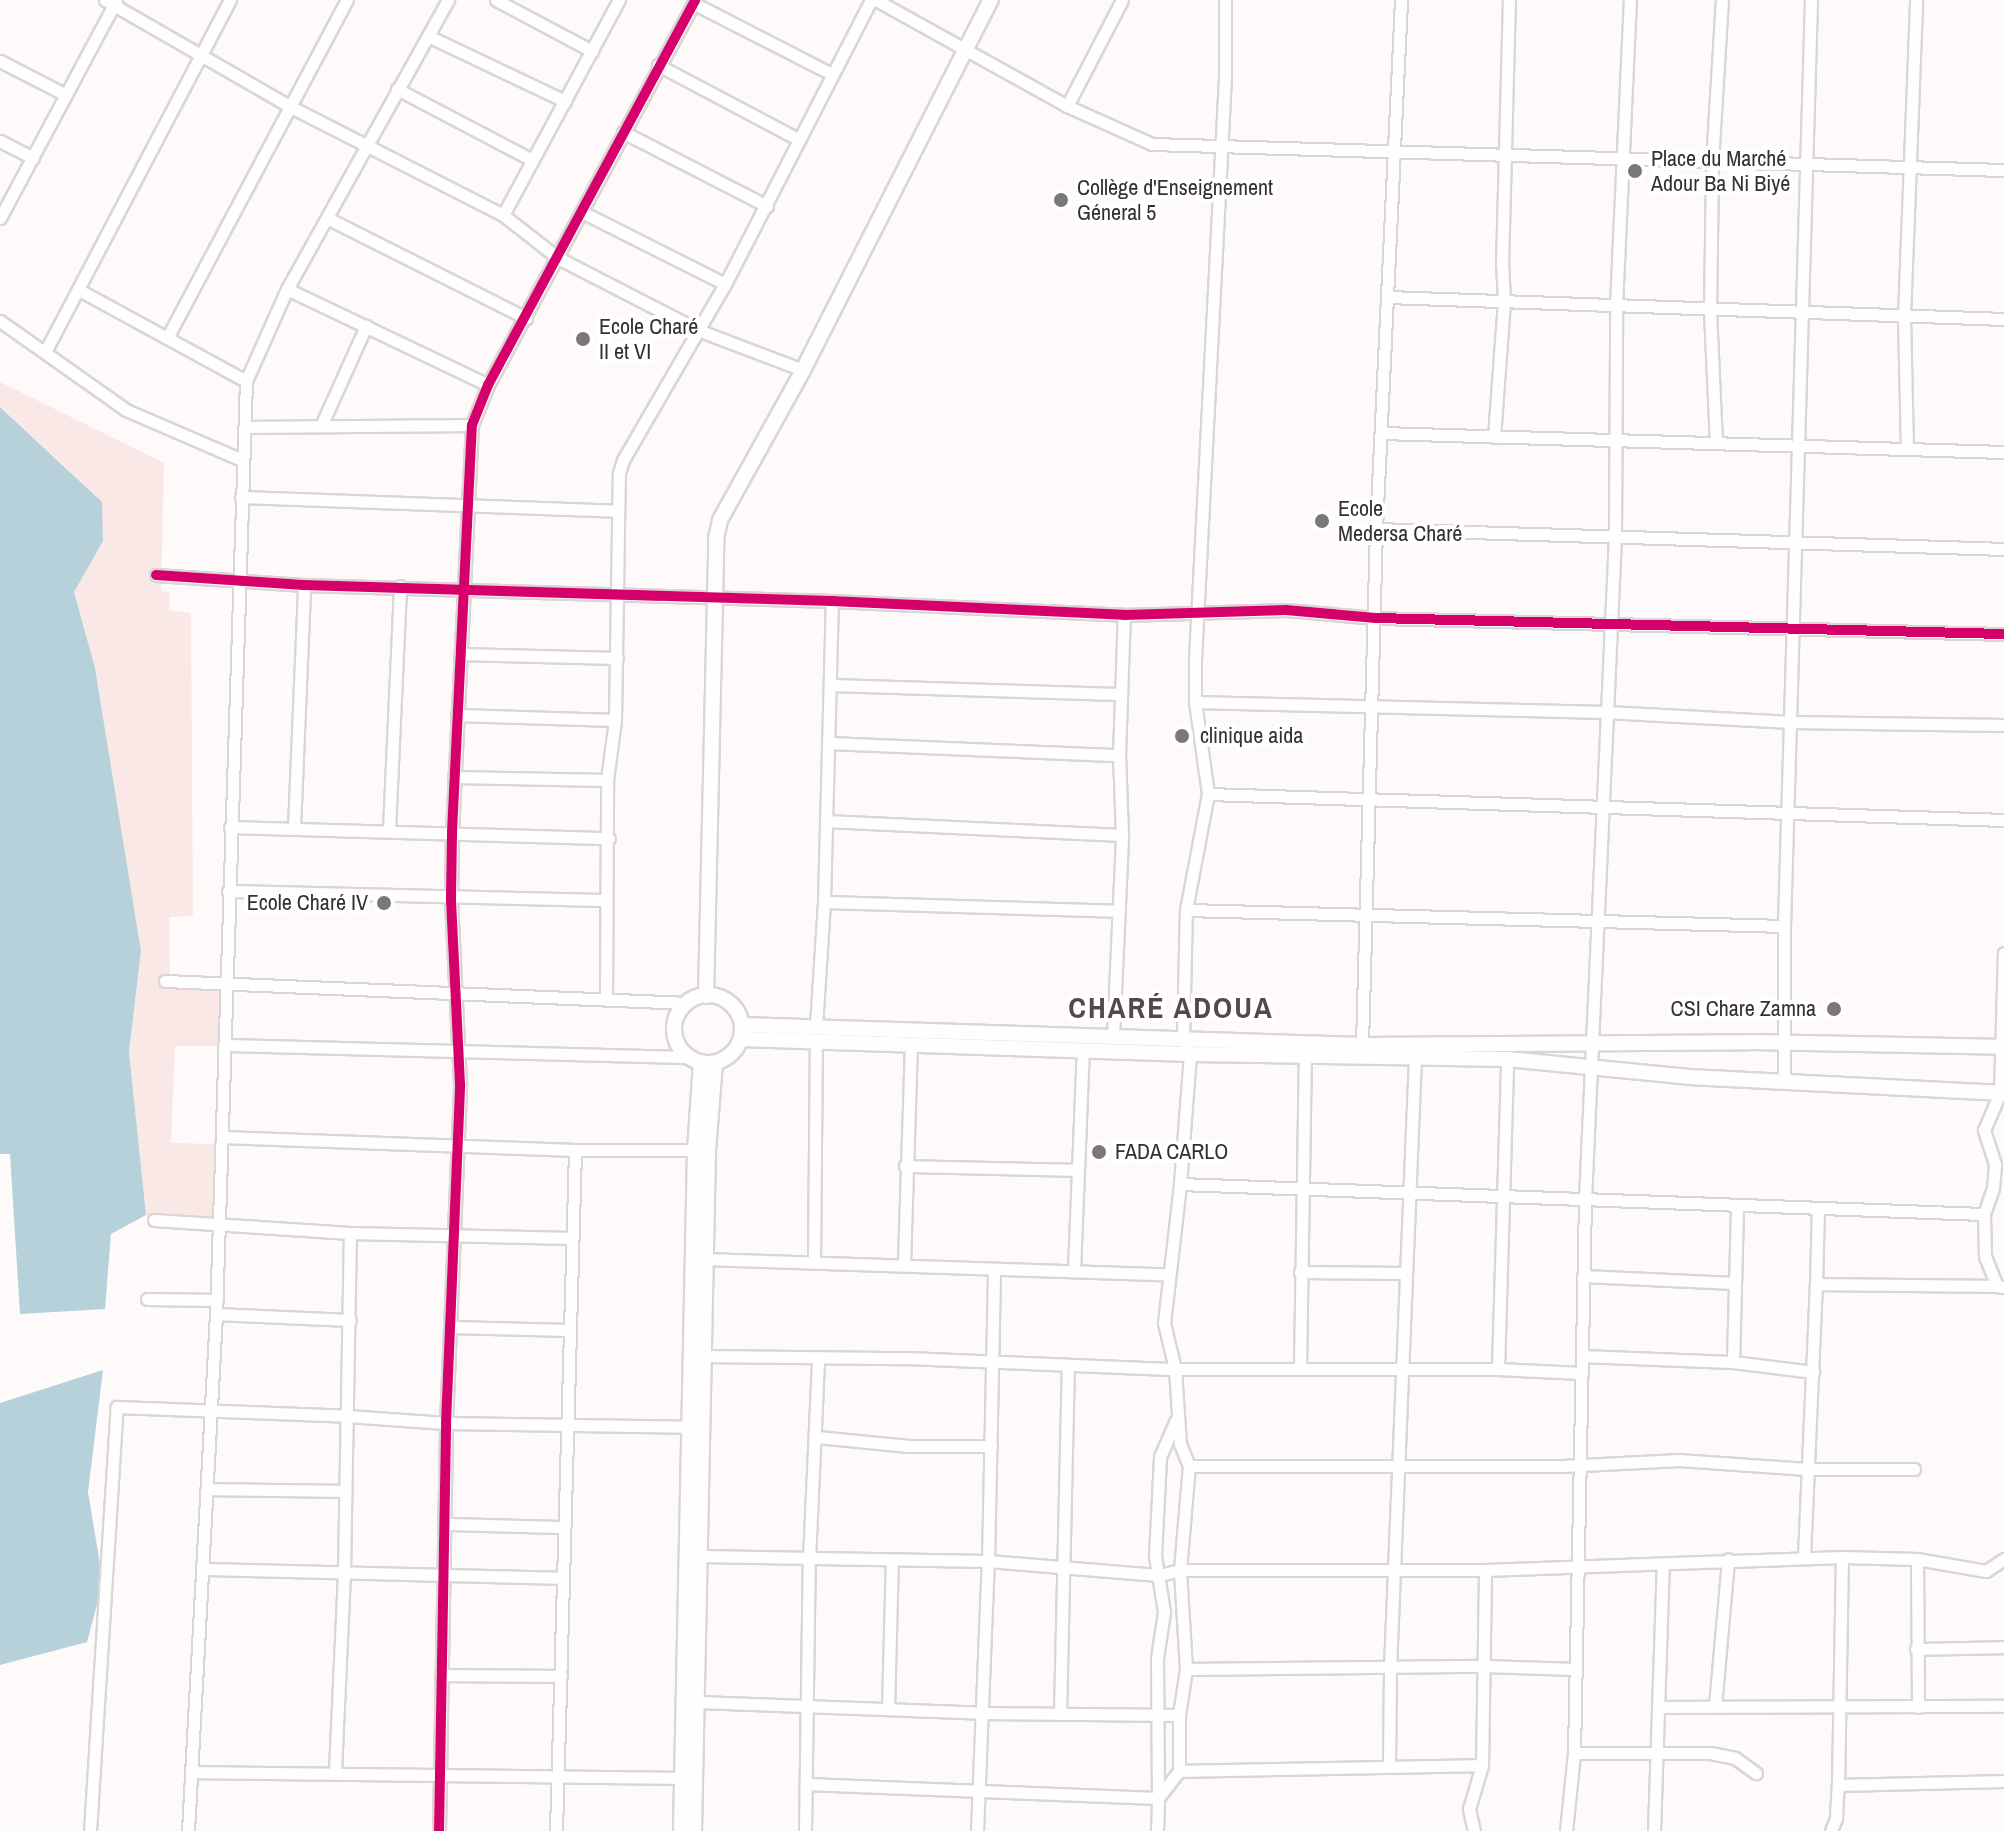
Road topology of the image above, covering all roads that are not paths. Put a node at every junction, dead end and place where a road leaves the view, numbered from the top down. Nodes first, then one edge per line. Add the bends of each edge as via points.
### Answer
1 (230, 0) edge
2 (347, 0) edge
3 (448, 0) edge
4 (496, 0) edge
5 (873, 0) edge
6 (991, 0) edge
7 (1122, 0) edge
8 (1225, 0) edge
9 (1401, 0) edge
10 (1509, 0) edge
11 (1630, 0) edge
12 (1722, 0) edge
13 (1811, 0) edge
14 (1916, 0) edge
15 (112, 1) edge
16 (616, 1) edge
17 (694, 1) edge
18 (428, 36) junction
19 (967, 49) junction
20 (592, 51) junction
21 (199, 56) junction
22 (0, 61) edge
23 (658, 65) junction
24 (832, 74) junction
25 (397, 89) junction
26 (66, 95) junction
27 (565, 101) junction
28 (289, 106) junction
29 (1067, 106) junction
30 (623, 132) junction
31 (798, 139) junction
32 (0, 141) edge
33 (1221, 144) junction
34 (367, 146) junction
35 (1396, 150) junction
36 (1505, 154) junction
37 (33, 158) junction
38 (1623, 159) junction
39 (532, 160) junction
40 (1712, 162) junction
41 (1805, 164) junction
42 (1912, 167) junction
43 (2004, 170) edge
44 (767, 206) junction
45 (582, 212) junction
46 (503, 215) junction
47 (0, 218) edge
48 (327, 218) junction
49 (558, 258) junction
50 (725, 284) junction
51 (287, 289) junction
52 (79, 290) junction
53 (1387, 297) junction
54 (1504, 300) junction
55 (1616, 306) junction
56 (1801, 309) junction
57 (1710, 311) junction
58 (1904, 317) junction
59 (526, 318) junction
60 (2004, 319) edge
61 (0, 321) edge
62 (366, 326) junction
63 (698, 330) junction
64 (167, 338) junction
65 (45, 352) junction
66 (803, 370) junction
67 (246, 381) junction
68 (488, 385) junction
69 (472, 425) junction
70 (321, 426) junction
71 (246, 427) junction
72 (1382, 433) junction
73 (1494, 437) junction
74 (1615, 440) junction
75 (1716, 443) junction
76 (1798, 446) junction
77 (1907, 449) junction
78 (2004, 452) edge
79 (242, 460) junction
80 (241, 497) junction
81 (466, 507) junction
82 (618, 511) junction
83 (1376, 529) junction
84 (1615, 535) junction
85 (1796, 541) junction
86 (2004, 549) edge
87 (156, 575) dead end
88 (238, 582) junction
89 (304, 585) junction
90 (400, 586) junction
91 (462, 589) junction
92 (619, 595) junction
93 (716, 599) junction
94 (832, 601) junction
95 (1199, 613) junction
96 (1124, 615) junction
97 (1376, 618) junction
98 (1609, 623) junction
99 (1793, 630) junction
100 (2004, 634) edge
101 (460, 654) junction
102 (617, 658) junction
103 (830, 685) junction
104 (1120, 694) junction
105 (1195, 702) junction
106 (1371, 707) junction
107 (1606, 712) junction
108 (457, 715) junction
109 (615, 720) junction
110 (1791, 722) junction
111 (2004, 725) edge
112 (828, 743) junction
113 (1119, 755) junction
114 (454, 777) junction
115 (607, 780) junction
116 (1208, 794) junction
117 (1371, 800) junction
118 (1603, 808) junction
119 (1788, 813) junction
120 (2004, 820) edge
121 (826, 821) junction
122 (230, 827) junction
123 (294, 828) junction
124 (389, 830) junction
125 (452, 832) junction
126 (1122, 835) junction
127 (609, 838) junction
128 (228, 891) junction
129 (451, 897) junction
130 (606, 900) junction
131 (824, 902) junction
132 (1186, 910) junction
133 (1119, 911) junction
134 (1366, 913) junction
135 (1599, 921) junction
136 (1784, 926) junction
137 (2004, 953) edge
138 (165, 981) dead end
139 (226, 984) junction
140 (454, 993) junction
141 (706, 996) junction
142 (606, 1000) junction
143 (687, 1003) junction
144 (742, 1032) junction
145 (816, 1033) junction
146 (1113, 1036) junction
147 (1183, 1038) junction
148 (1784, 1044) junction
149 (224, 1045) junction
150 (911, 1045) junction
151 (1362, 1045) junction
152 (1593, 1045) junction
153 (2002, 1047) edge
154 (1083, 1049) junction
155 (458, 1051) junction
156 (1190, 1054) junction
157 (1305, 1054) junction
158 (1415, 1057) junction
159 (1507, 1059) junction
160 (701, 1060) junction
161 (1590, 1068) junction
162 (1784, 1082) junction
163 (2002, 1093) edge
164 (222, 1137) junction
165 (457, 1144) junction
166 (575, 1150) junction
167 (695, 1150) junction
168 (905, 1166) junction
169 (1076, 1170) junction
170 (1180, 1184) junction
171 (1301, 1188) junction
172 (1409, 1193) junction
173 (1502, 1197) junction
174 (1585, 1199) junction
175 (1737, 1205) junction
176 (1818, 1208) junction
177 (1984, 1214) junction
178 (154, 1220) dead end
179 (218, 1222) junction
180 (350, 1233) junction
181 (455, 1236) junction
182 (572, 1238) junction
183 (705, 1259) junction
184 (814, 1262) junction
185 (904, 1264) junction
186 (994, 1269) junction
187 (1074, 1270) junction
188 (1300, 1272) junction
189 (1405, 1273) junction
190 (1169, 1274) junction
191 (1583, 1276) junction
192 (1734, 1283) junction
193 (1816, 1284) junction
194 (2000, 1286) edge
195 (147, 1299) dead end
196 (217, 1300) junction
197 (216, 1314) junction
198 (350, 1320) junction
199 (451, 1327) junction
200 (568, 1330) junction
201 (703, 1356) junction
202 (1582, 1356) junction
203 (818, 1357) junction
204 (992, 1362) junction
205 (1733, 1362) junction
206 (1068, 1365) junction
207 (1300, 1368) junction
208 (1175, 1369) junction
209 (1498, 1369) junction
210 (1404, 1370) junction
211 (1813, 1372) junction
212 (1581, 1373) junction
213 (212, 1411) junction
214 (347, 1416) junction
215 (1176, 1420) junction
216 (446, 1423) junction
217 (566, 1427) junction
218 (688, 1427) junction
219 (817, 1437) junction
220 (991, 1446) junction
221 (1580, 1462) junction
222 (1189, 1466) junction
223 (1400, 1467) junction
224 (1807, 1469) junction
225 (1914, 1469) dead end
226 (207, 1489) junction
227 (345, 1491) junction
228 (445, 1524) junction
229 (563, 1527) junction
230 (699, 1556) junction
231 (1804, 1557) junction
232 (1842, 1557) junction
233 (809, 1559) junction
234 (1917, 1559) junction
235 (2004, 1559) edge
236 (892, 1560) junction
237 (1728, 1560) junction
238 (988, 1561) junction
239 (1663, 1565) junction
240 (1062, 1566) junction
241 (1577, 1567) junction
242 (1396, 1568) junction
243 (203, 1569) junction
244 (1180, 1570) junction
245 (1485, 1570) junction
246 (344, 1572) junction
247 (444, 1575) junction
248 (1160, 1575) junction
249 (562, 1578) junction
250 (2004, 1647) edge
251 (1916, 1649) junction
252 (1485, 1666) junction
253 (1390, 1668) junction
254 (1186, 1669) junction
255 (1574, 1669) junction
256 (441, 1675) junction
257 (561, 1676) junction
258 (699, 1702) junction
259 (808, 1705) junction
260 (1715, 1706) junction
261 (2004, 1706) edge
262 (1658, 1707) junction
263 (1837, 1707) junction
264 (1918, 1707) junction
265 (888, 1709) junction
266 (982, 1713) junction
267 (1060, 1714) junction
268 (1157, 1715) junction
269 (1179, 1715) junction
270 (1574, 1753) junction
271 (1655, 1753) junction
272 (1482, 1765) junction
273 (1389, 1766) junction
274 (335, 1771) junction
275 (1179, 1771) junction
276 (191, 1772) junction
277 (1756, 1773) dead end
278 (440, 1774) junction
279 (682, 1778) junction
280 (559, 1779) junction
281 (2004, 1781) edge
282 (806, 1784) junction
283 (1838, 1785) junction
284 (980, 1790) junction
285 (1158, 1798) junction
286 (90, 1831) edge
287 (188, 1831) edge
288 (439, 1831) edge
289 (556, 1831) edge
290 (681, 1831) edge
291 (694, 1831) edge
292 (805, 1831) edge
293 (977, 1831) edge
294 (1157, 1831) edge
295 (1474, 1831) edge
296 (1566, 1831) edge
297 (1654, 1831) edge
298 (1831, 1831) edge

1 - 21 street
2 - 28 street
3 - 18 street
4 - 20 street
5 - 19 street
5 - 24 street
6 - 19 street
7 - 29 street
8 - 33 street
9 - 35 street
10 - 36 street
11 - 38 street
12 - 40 street
13 - 41 street
14 - 42 street
15 - 21 street
15 - 26 street
16 - 20 street
17 - 23 street
17 - 24 street
18 - 25 street
18 - 27 street
19 - 29 street
19 - 66 street
20 - 27 street
21 - 28 street
21 - 52 street
22 - 26 street
23 - 30 street
23 - 31 street
24 - 31 street
25 - 34 street
25 - 39 street
26 - 37 street
27 - 39 street
28 - 34 street
28 - 64 street
29 - 33 street via 1152,144
30 - 44 street
30 - 45 street
31 - 44 street
32 - 37 street
33 - 35 street
33 - 95 street
34 - 46 street
34 - 48 street
35 - 36 street
35 - 53 street
36 - 38 street
36 - 54 street
37 - 47 street
38 - 40 street
38 - 55 street
39 - 46 street
40 - 41 street
40 - 57 street
41 - 42 street
41 - 56 street
42 - 43 street
42 - 58 street
44 - 50 street
45 - 49 street
45 - 50 street
46 - 49 street
48 - 51 street
48 - 59 street
49 - 59 street
49 - 63 street
50 - 63 street
51 - 62 street
51 - 67 street
52 - 64 street
52 - 65 street
53 - 54 street
53 - 72 street
54 - 55 street
54 - 73 street
55 - 57 street
55 - 74 street
56 - 57 street
56 - 58 street
56 - 76 street
57 - 75 street
58 - 60 street
58 - 77 street
59 - 68 street
61 - 65 street
62 - 68 street
62 - 70 street
63 - 66 street
63 - 82 street via 623,460
64 - 67 street
65 - 79 street via 126,410
66 - 93 street via 720,520
67 - 71 street
68 - 69 street
69 - 70 street
69 - 81 street
70 - 71 street
71 - 79 street
72 - 73 street
72 - 83 street
73 - 74 street
74 - 75 street
74 - 84 street
75 - 76 street
76 - 77 street
76 - 85 street
77 - 78 street
79 - 80 street
80 - 81 street
80 - 88 street
81 - 82 street
81 - 91 street
82 - 92 street
83 - 84 street
83 - 97 street
84 - 85 street
84 - 98 street
85 - 86 street
85 - 99 street
87 - 88 street
88 - 89 street
88 - 122 street
89 - 90 street
89 - 123 street
90 - 91 street
90 - 124 street
91 - 92 street
91 - 101 street
92 - 93 street
92 - 102 street
93 - 94 street
93 - 141 street
94 - 96 street
94 - 103 street
95 - 96 street
95 - 97 street via 1286,610
95 - 105 street
96 - 104 street
97 - 98 street
97 - 106 street
98 - 99 street
98 - 107 street
99 - 100 street
99 - 110 street
101 - 102 street
101 - 108 street
102 - 109 street
103 - 104 street
103 - 112 street
104 - 113 street
105 - 106 street
105 - 116 street
106 - 107 street
106 - 117 street
107 - 110 street
107 - 118 street
108 - 109 street
108 - 114 street
109 - 115 street
110 - 111 street
110 - 119 street
112 - 113 street
112 - 121 street
113 - 126 street
114 - 115 street
114 - 125 street
115 - 127 street
116 - 117 street
116 - 132 street
117 - 118 street
117 - 134 street
118 - 119 street
118 - 135 street
119 - 120 street
119 - 136 street
121 - 126 street
121 - 131 street
122 - 123 street
122 - 128 street
123 - 124 street
124 - 125 street
125 - 127 street
125 - 129 street
126 - 133 street
127 - 130 street
128 - 129 street
128 - 139 street
129 - 130 street
129 - 140 street
130 - 142 street
131 - 133 street
131 - 145 street
132 - 134 street
132 - 147 street
133 - 146 street
134 - 135 street
134 - 151 street
135 - 136 street
135 - 152 street
136 - 148 street
137 - 153 street
138 - 139 street
139 - 140 street
139 - 149 street
140 - 142 street
140 - 155 street
141 - 143 street
141 - 144 street via 733,1005
142 - 143 street
143 - 160 street via 676,1020 675,1034
144 - 145 street
144 - 160 street via 731,1054
145 - 146 street
145 - 150 street
145 - 184 street
146 - 147 street
147 - 151 street
147 - 156 street
148 - 152 street
148 - 153 street
148 - 162 street
149 - 155 street
149 - 164 street
150 - 154 street
150 - 168 street
151 - 152 street
152 - 161 street
153 - 163 street
154 - 156 street
154 - 169 street
155 - 160 street
155 - 165 street
156 - 157 street
156 - 170 street
157 - 158 street
157 - 171 street
158 - 159 street
158 - 172 street
159 - 161 street
159 - 173 street
160 - 167 street
160 - 183 street via 708,1151
161 - 162 street
161 - 174 street
162 - 163 street
163 - 177 street via 1984,1130 1995,1164
164 - 165 street
164 - 179 street
165 - 166 street
165 - 181 street
166 - 167 street
166 - 182 street
167 - 218 street
168 - 169 street
168 - 185 street
169 - 187 street
170 - 171 street
170 - 190 street
171 - 172 street
171 - 188 street
172 - 173 street
172 - 189 street
173 - 174 street
173 - 209 street
174 - 175 street
174 - 191 street
175 - 176 street
175 - 192 street
176 - 177 street
176 - 193 street
177 - 194 street via 1985,1256
178 - 179 street
179 - 180 street
179 - 196 street
180 - 181 street
180 - 198 street
181 - 182 street
181 - 199 street
182 - 200 street
183 - 184 street
183 - 201 street
184 - 185 street
185 - 186 street
186 - 187 street
186 - 204 street
187 - 190 street
188 - 189 street
188 - 207 street
189 - 210 street
190 - 208 street via 1164,1323
191 - 192 street
191 - 202 street
192 - 205 street
193 - 194 street
193 - 211 street
195 - 196 street
196 - 197 street
197 - 198 street
197 - 213 street
198 - 214 street
199 - 200 street
199 - 216 street
200 - 217 street
201 - 203 street
201 - 230 street
202 - 205 street
202 - 212 street
203 - 204 street
203 - 219 street
204 - 206 street
204 - 220 street
205 - 211 street
206 - 208 street
206 - 240 street
207 - 208 street
207 - 210 street
208 - 215 street
209 - 210 street
209 - 212 street
210 - 223 street
211 - 224 street
212 - 221 street
213 - 214 street
213 - 226 street
213 - 286 street via 117,1407
214 - 216 street
214 - 227 street
215 - 222 street
215 - 248 street via 1160,1457 1155,1556
216 - 217 street
216 - 228 street
217 - 218 street
217 - 229 street
218 - 279 street
219 - 220 street via 909,1446
219 - 233 street
220 - 238 street
221 - 223 street
221 - 224 street via 1679,1460
221 - 241 street
222 - 223 street
222 - 244 street
223 - 242 street
224 - 225 street
224 - 231 street
226 - 227 street
226 - 243 street
227 - 246 street
228 - 229 street
228 - 247 street
229 - 249 street
230 - 233 street
230 - 258 street
231 - 232 street
231 - 237 street
232 - 234 street
232 - 263 street
233 - 236 street
233 - 259 street
234 - 235 street via 1986,1571
234 - 251 street
236 - 238 street
236 - 265 street
237 - 239 street
237 - 260 street
238 - 240 street
238 - 266 street
239 - 241 street
239 - 262 street
240 - 248 street
240 - 267 street
241 - 245 street
241 - 255 street
242 - 244 street
242 - 245 street
242 - 253 street
243 - 246 street
243 - 276 street
244 - 248 street
244 - 254 street
245 - 252 street
246 - 247 street
246 - 274 street
247 - 249 street
247 - 256 street
248 - 268 street via 1164,1612
249 - 257 street
250 - 251 street
251 - 264 street
252 - 253 street
252 - 255 street
252 - 272 street
253 - 254 street
253 - 273 street
254 - 269 street
255 - 270 street
256 - 257 street
256 - 278 street
257 - 280 street
258 - 259 street
258 - 291 street
259 - 265 street
259 - 282 street
260 - 262 street
260 - 263 street
261 - 264 street
262 - 271 street
263 - 264 street
263 - 283 street
265 - 266 street
266 - 267 street
266 - 284 street
267 - 268 street
268 - 269 street
268 - 285 street
269 - 275 street
270 - 271 street
270 - 296 street
271 - 277 street via 1710,1753 1735,1758
271 - 297 street
272 - 273 street
272 - 295 street via 1469,1809
273 - 275 street
274 - 276 street
274 - 278 street
275 - 285 street
276 - 287 street
278 - 280 street
278 - 288 street
279 - 280 street
279 - 290 street
280 - 289 street
281 - 283 street
282 - 284 street
282 - 292 street
283 - 298 street
284 - 285 street
284 - 293 street
285 - 294 street

